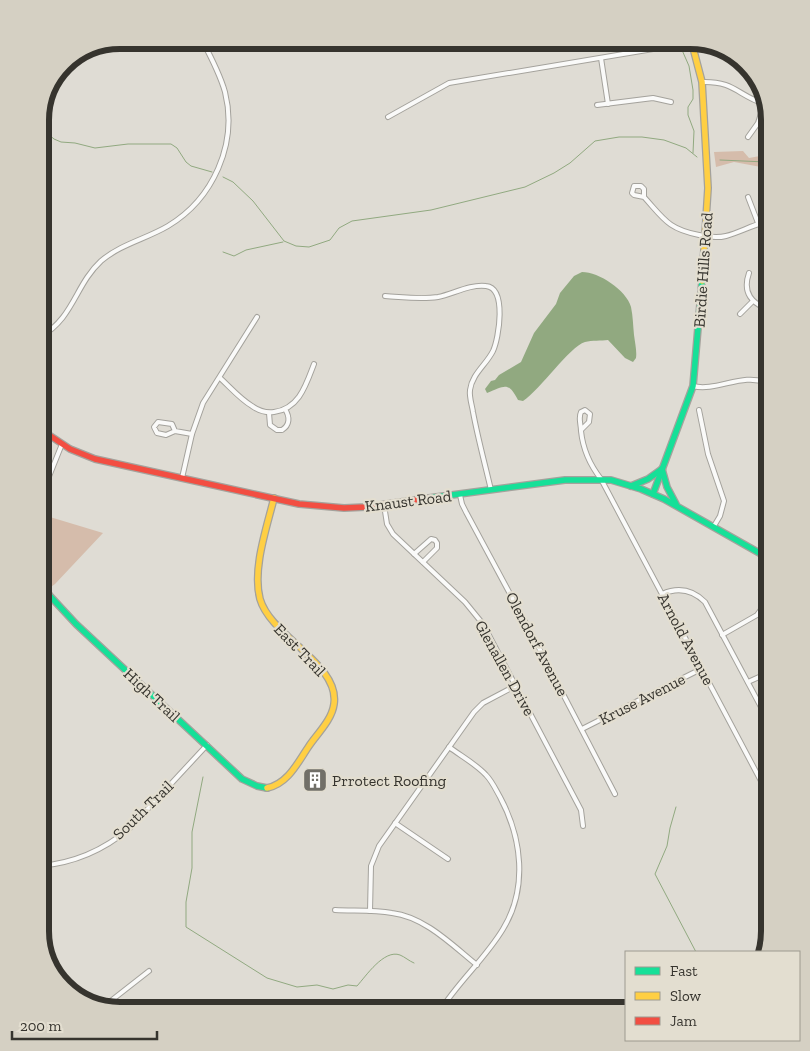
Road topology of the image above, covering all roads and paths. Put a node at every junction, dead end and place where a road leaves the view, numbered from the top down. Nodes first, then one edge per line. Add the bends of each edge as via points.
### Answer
1 (206, 49) edge
2 (654, 49) edge
3 (694, 49) edge
4 (601, 58) junction
5 (702, 82) junction
6 (671, 102) dead end
7 (758, 102) edge
8 (608, 104) junction
9 (597, 105) dead end
10 (761, 114) edge
11 (388, 117) dead end
12 (748, 137) dead end
13 (748, 196) dead end
14 (644, 197) dead end
15 (761, 222) edge
16 (758, 223) junction
17 (705, 236) junction
18 (750, 273) dead end
19 (385, 296) dead end
20 (753, 301) junction
21 (761, 305) edge
22 (740, 314) dead end
23 (257, 317) dead end
24 (49, 332) edge
25 (314, 364) dead end
26 (220, 378) junction
27 (761, 380) edge
28 (692, 386) junction
29 (285, 409) junction
30 (699, 410) dead end
31 (269, 413) junction
32 (581, 430) junction
33 (175, 431) junction
34 (192, 434) junction
35 (49, 435) edge
36 (62, 444) junction
37 (662, 469) junction
38 (49, 476) edge
39 (182, 478) junction
40 (601, 479) junction
41 (631, 486) junction
42 (491, 490) junction
43 (460, 494) junction
44 (653, 494) junction
45 (274, 498) junction
46 (384, 505) junction
47 (677, 506) junction
48 (714, 526) junction
49 (414, 554) junction
50 (761, 554) edge
51 (423, 562) junction
52 (49, 594) edge
53 (662, 594) junction
54 (761, 610) edge
55 (722, 635) junction
56 (701, 668) junction
57 (761, 676) edge
58 (748, 682) junction
59 (516, 686) junction
60 (761, 707) edge
61 (582, 729) junction
62 (207, 745) junction
63 (449, 747) junction
64 (761, 781) edge
65 (276, 786) joint
66 (615, 794) dead end
67 (395, 823) junction
68 (583, 826) dead end
69 (448, 859) dead end
70 (49, 865) edge
71 (335, 910) dead end
72 (370, 911) junction
73 (477, 965) junction
74 (149, 971) dead end
75 (110, 1001) edge
76 (447, 1002) edge

1 - 24 street via 221,79 228,112 226,146 215,176 200,198 179,219 121,247 99,263 69,311
2 - 4 street
3 - 5 main road, Birdie Hills Road
4 - 8 street
4 - 11 street via 449,83
5 - 7 street via 721,82
5 - 17 main road, Birdie Hills Road via 708,188
6 - 8 street via 653,98
8 - 9 street
10 - 12 street
13 - 16 street
14 - 17 street via 676,229
15 - 16 street
16 - 17 street via 723,237
17 - 28 main road, Birdie Hills Road
18 - 20 street via 746,284
19 - 42 street via 420,299 477,286 487,286 496,292 499,313 495,345 475,375 470,392
20 - 21 street
20 - 22 street
23 - 26 street
25 - 29 street via 299,398
26 - 31 street via 251,406
26 - 34 street via 203,403
27 - 28 street via 751,379 706,388
28 - 37 main road, Birdie Hills Road
29 - 31 street
29 - 31 street via 289,422 282,430 270,425
30 - 48 street via 708,454 724,501
32 - 32 street via 580,414 585,410 591,418
32 - 40 street, Arnold Avenue via 582,445
33 - 33 street via 166,435 157,433 154,427 163,422 172,424
33 - 34 street
34 - 39 street
35 - 36 main road, Knaust Road
36 - 38 street
36 - 39 main road, Knaust Road via 95,459
37 - 41 main road
37 - 44 main road, Birdie Hills Road
37 - 47 main road
39 - 45 main road, Knaust Road
40 - 41 main road, Knaust Road
40 - 42 main road, Knaust Road via 565,480
40 - 53 street, Arnold Avenue
41 - 44 main road, Knaust Road
42 - 43 main road, Knaust Road
43 - 46 main road, Knaust Road
43 - 61 street, Olendorf Avenue via 466,512
44 - 47 main road, Knaust Road
45 - 46 main road, Knaust Road via 333,508
45 - 65 main road, East Trail via 260,567 260,601 276,626 326,674 334,703 326,723 289,774
46 - 49 street, Glenallen Drive via 391,531
47 - 48 main road, Knaust Road
48 - 50 main road, Knaust Road
49 - 51 street, Glenallen Drive
49 - 51 street via 428,541 435,540 437,548
51 - 59 street, Glenallen Drive via 483,624
52 - 62 main road, High Trail via 76,624
53 - 55 street via 678,589 694,593 705,602
53 - 56 street, Arnold Avenue
54 - 55 street via 757,616
55 - 58 street
56 - 61 street, Kruse Avenue
56 - 64 street, Arnold Avenue
57 - 58 street
58 - 60 street
59 - 63 street via 478,707
59 - 68 street, Glenallen Drive via 581,810
61 - 66 street, Olendorf Avenue
62 - 65 main road, High Trail via 248,784 266,788
62 - 70 street, South Trail via 120,836 82,858
63 - 67 street
63 - 73 street via 488,777 510,819 519,851 519,882 511,912 505,927
67 - 69 street
67 - 72 street via 374,854
71 - 72 street
72 - 73 street via 393,913 420,922
73 - 76 street
74 - 75 street

